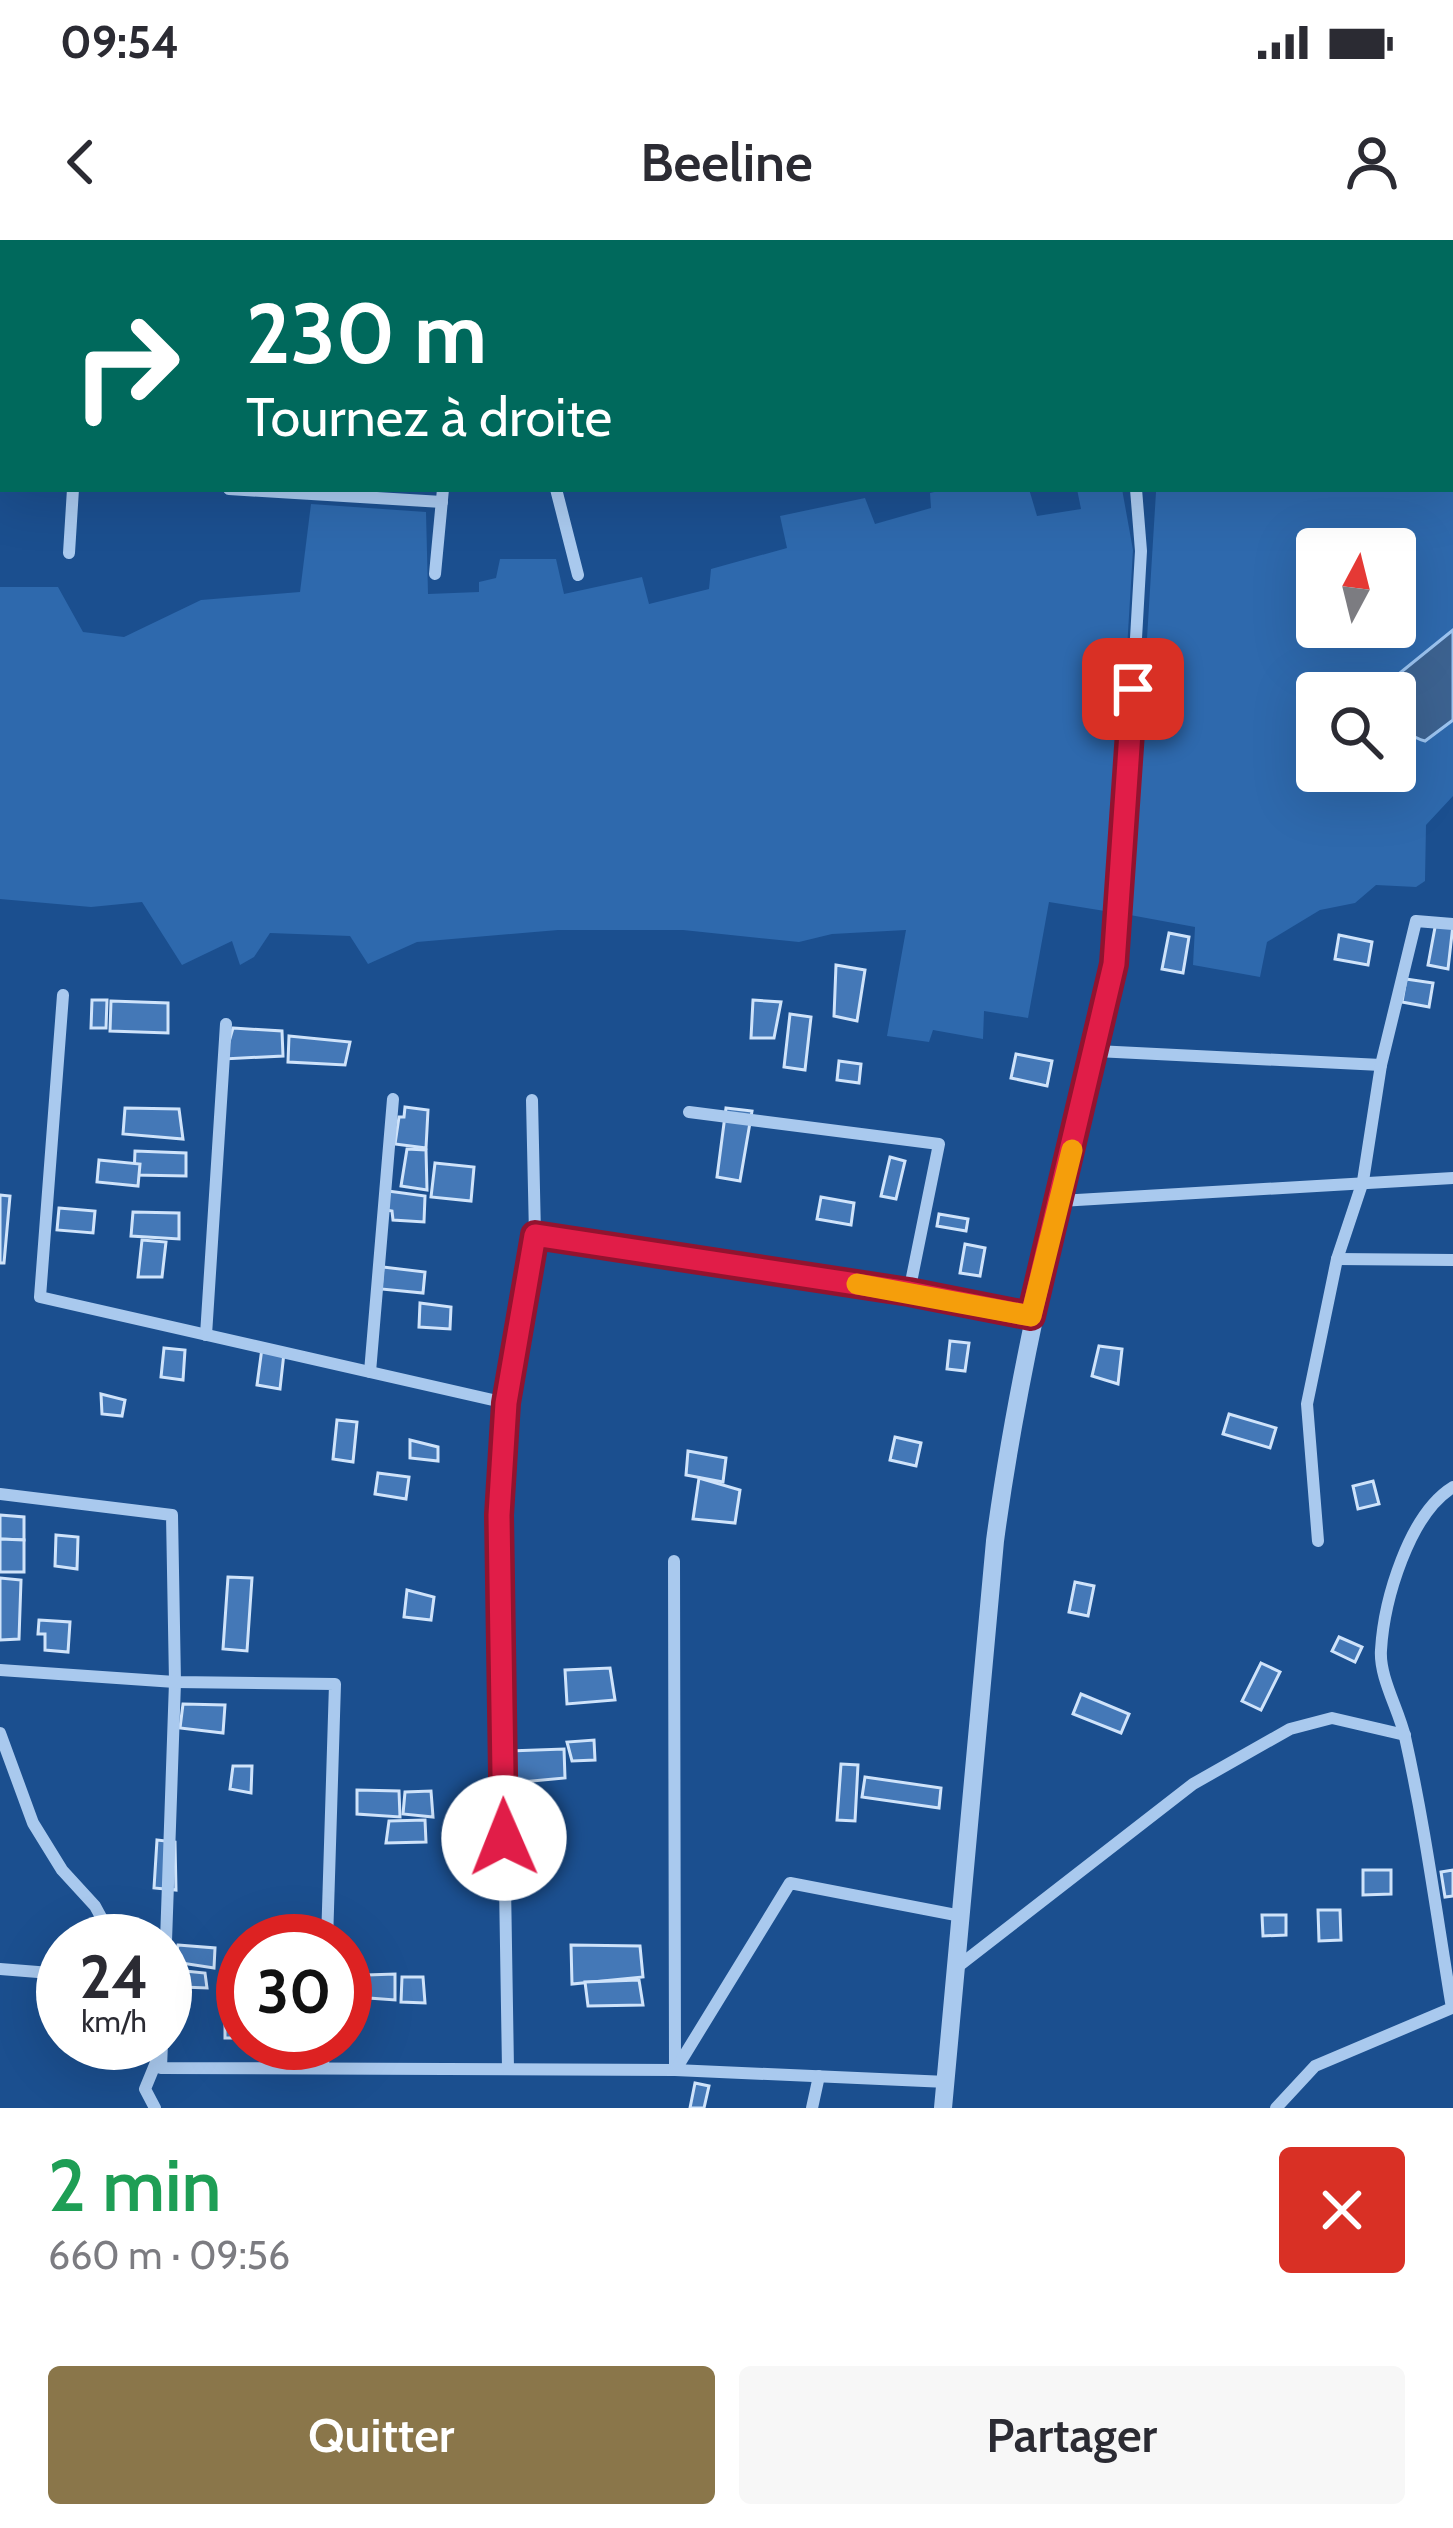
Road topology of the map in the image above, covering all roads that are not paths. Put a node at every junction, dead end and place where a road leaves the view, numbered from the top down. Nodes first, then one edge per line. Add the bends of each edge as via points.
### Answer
1 (73, 492) edge
2 (332, 492) edge
3 (557, 492) edge
4 (1136, 492) edge
5 (442, 496) edge
6 (69, 553) dead end
7 (435, 574) dead end
8 (578, 575) dead end
9 (1453, 924) edge
10 (63, 995) dead end
11 (226, 1024) dead end
12 (1096, 1051) junction
13 (1381, 1065) junction
14 (393, 1099) dead end
15 (532, 1100) dead end
16 (689, 1112) dead end
17 (1453, 1178) edge
18 (1363, 1181) junction
19 (1060, 1201) junction
20 (535, 1235) junction
21 (1337, 1259) junction
22 (1453, 1260) edge
23 (909, 1292) junction
24 (1031, 1316) junction
25 (206, 1335) junction
26 (370, 1372) junction
27 (506, 1403) junction
28 (1453, 1487) edge
29 (0, 1493) edge
30 (1318, 1541) dead end
31 (674, 1561) dead end
32 (0, 1670) edge
33 (175, 1682) junction
34 (0, 1733) edge
35 (1405, 1735) junction
36 (99, 1914) edge
37 (167, 1914) edge
38 (328, 1914) edge
39 (961, 1916) junction
40 (956, 1968) junction
41 (0, 1969) edge
42 (36, 1971) edge
43 (372, 2067) edge
44 (508, 2068) junction
45 (153, 2070) edge
46 (675, 2070) junction
47 (819, 2076) junction
48 (947, 2082) junction
49 (155, 2108) edge
50 (812, 2108) edge
51 (943, 2108) edge
52 (1276, 2108) edge

1 - 6 street
2 - 5 street
3 - 8 street
4 - 12 street via 1141,551 1120,918
5 - 7 street
9 - 13 street via 1416,921
10 - 25 street via 40,1297
11 - 25 street
12 - 13 street
12 - 19 street
13 - 18 street
14 - 26 street
15 - 20 street
16 - 23 street via 939,1144
17 - 18 street
18 - 19 street
18 - 21 street
19 - 24 street
20 - 23 street
20 - 27 street
21 - 22 street
21 - 30 street via 1307,1404
23 - 24 street
24 - 39 street via 995,1541
25 - 26 street
26 - 27 street
27 - 44 street via 499,1515
28 - 35 street via 1414,1533 1394,1580 1380,1654
29 - 33 street via 172,1515
31 - 46 street
32 - 33 street
33 - 37 street
33 - 38 street via 335,1684
34 - 36 street via 33,1823
35 - 40 street via 1332,1718 1290,1730 1193,1784
35 - 52 street via 1452,2008 1315,2066
39 - 40 street
39 - 46 street via 790,1883
40 - 48 street
41 - 42 street
43 - 44 street
44 - 46 street
45 - 49 street via 145,2089
46 - 47 street
47 - 48 street
47 - 50 street
48 - 51 street

